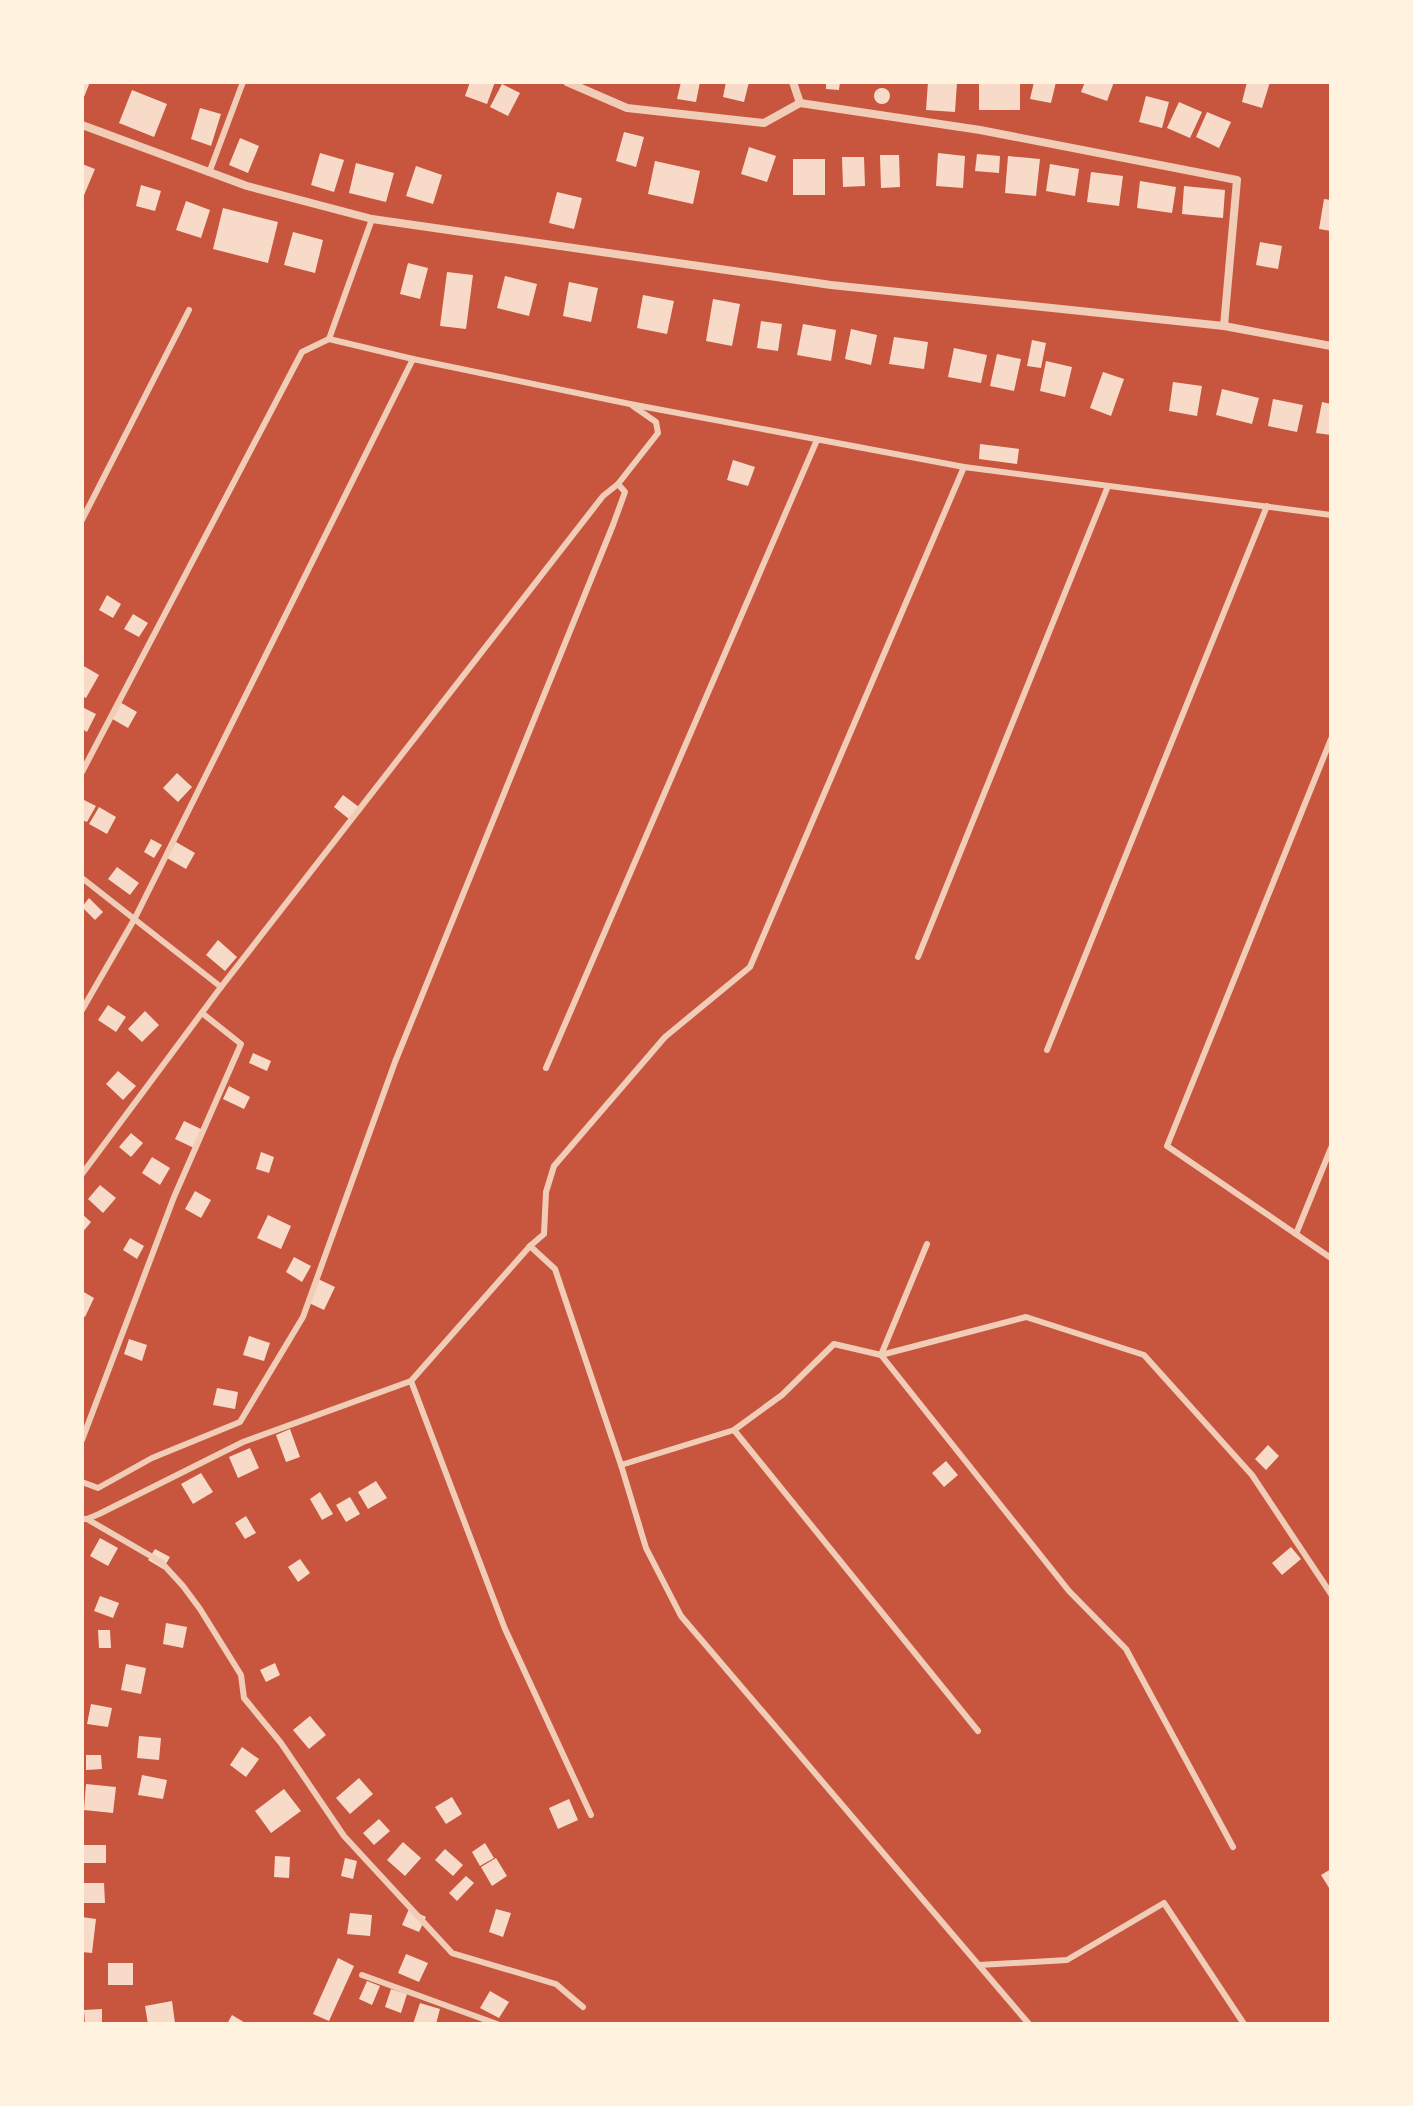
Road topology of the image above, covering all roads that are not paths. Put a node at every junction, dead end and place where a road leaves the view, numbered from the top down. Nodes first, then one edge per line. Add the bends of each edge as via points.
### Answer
1 (243, 82) edge
2 (567, 82) edge
3 (793, 82) edge
4 (800, 103) junction
5 (82, 125) edge
6 (209, 173) junction
7 (372, 219) junction
8 (189, 310) dead end
9 (1224, 326) junction
10 (329, 339) junction
11 (1331, 346) edge
12 (413, 359) junction
13 (630, 404) junction
14 (817, 440) junction
15 (964, 467) junction
16 (618, 484) junction
17 (1108, 486) junction
18 (1267, 506) junction
19 (1331, 515) edge
20 (82, 520) edge
21 (1331, 739) edge
22 (82, 772) edge
23 (82, 878) edge
24 (135, 918) junction
25 (918, 957) dead end
26 (221, 987) junction
27 (82, 1010) edge
28 (202, 1013) junction
29 (1047, 1050) dead end
30 (546, 1068) dead end
31 (1331, 1148) edge
32 (82, 1174) edge
33 (1296, 1234) junction
34 (927, 1244) dead end
35 (530, 1246) junction
36 (1331, 1258) edge
37 (881, 1355) junction
38 (411, 1381) junction
39 (734, 1430) junction
40 (82, 1440) edge
41 (621, 1465) junction
42 (82, 1482) edge
43 (85, 1519) edge
44 (1331, 1594) edge
45 (978, 1731) dead end
46 (591, 1815) dead end
47 (1233, 1847) dead end
48 (979, 1965) junction
49 (362, 1975) dead end
50 (583, 2007) dead end
51 (497, 2024) edge
52 (1029, 2024) edge
53 (1244, 2024) edge

1 - 6 lane
2 - 4 street via 627,108 764,123
3 - 4 street
4 - 9 street via 980,130 1237,180
5 - 6 street
6 - 7 street
7 - 9 street via 831,285
7 - 10 lane
8 - 20 lane
9 - 11 street
10 - 12 lane
10 - 22 lane via 302,352
12 - 13 lane
12 - 24 lane
13 - 14 lane
13 - 16 lane via 656,422 658,433
14 - 15 lane
14 - 30 lane
15 - 17 lane
15 - 35 lane via 750,967 665,1037 554,1166 546,1192 544,1234
16 - 26 lane via 603,496
16 - 42 lane via 625,492 613,525 395,1062 303,1317 240,1422 152,1458 98,1488
17 - 18 lane
17 - 25 lane
18 - 19 lane
18 - 29 lane
21 - 33 lane via 1167,1146
23 - 24 lane
24 - 26 lane
24 - 27 lane
26 - 28 lane
28 - 32 lane
28 - 40 lane via 241,1044 174,1197
31 - 33 lane
33 - 36 lane
34 - 37 lane
35 - 38 lane
35 - 41 lane via 555,1269
37 - 39 lane via 834,1344 782,1395
37 - 44 lane via 1026,1317 1144,1355 1252,1475
37 - 47 lane via 1069,1591 1126,1649
38 - 43 lane via 243,1442
38 - 46 lane via 505,1629
39 - 41 lane
39 - 45 lane
41 - 48 lane via 646,1548 681,1616
43 - 50 lane via 161,1562 183,1586 241,1675 244,1698 344,1836 452,1953 556,1984
48 - 52 lane
48 - 53 lane via 1067,1960 1164,1903
49 - 51 lane

